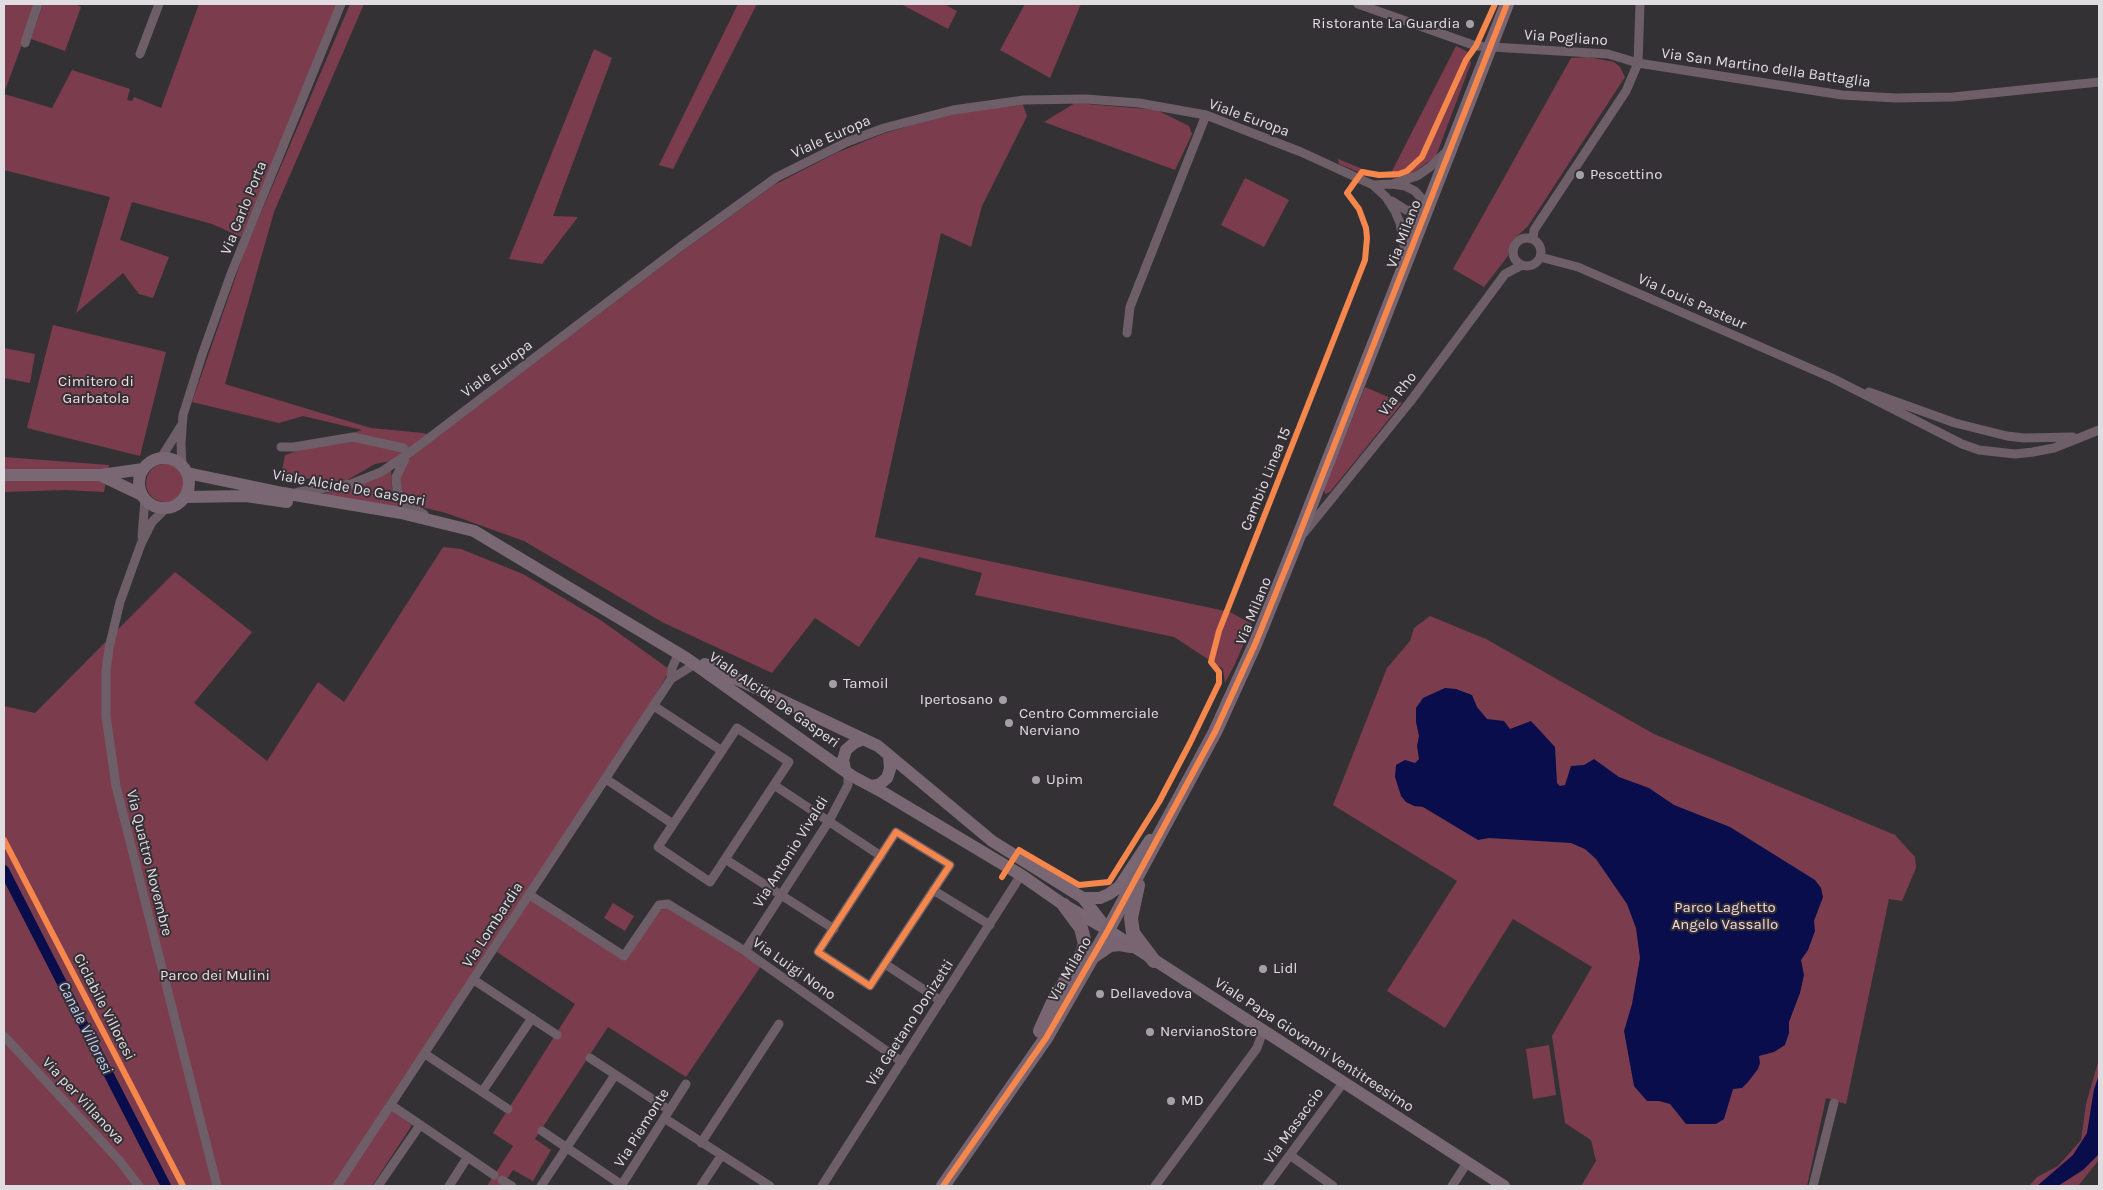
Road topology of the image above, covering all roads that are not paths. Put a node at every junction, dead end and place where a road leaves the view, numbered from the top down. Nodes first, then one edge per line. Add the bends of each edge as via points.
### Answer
1 (38, 4) edge
2 (159, 4) edge
3 (341, 4) edge
4 (1358, 4) edge
5 (1507, 4) edge
6 (1640, 4) edge
7 (25, 43) dead end
8 (1490, 46) junction
9 (140, 54) dead end
10 (1638, 63) junction
11 (2099, 82) edge
12 (1206, 115) junction
13 (1450, 147) junction
14 (1392, 184) junction
15 (1373, 185) junction
16 (1386, 197) junction
17 (1428, 206) junction
18 (1533, 239) junction
19 (1540, 257) junction
20 (1407, 260) junction
21 (1522, 265) junction
22 (1126, 333) dead end
23 (1832, 378) junction
24 (181, 426) junction
25 (2099, 430) edge
26 (2078, 437) junction
27 (281, 447) dead end
28 (408, 454) junction
29 (161, 458) junction
30 (143, 469) junction
31 (185, 469) junction
32 (4, 475) edge
33 (100, 475) junction
34 (283, 493) junction
35 (144, 497) junction
36 (185, 497) junction
37 (166, 508) junction
38 (442, 523) junction
39 (1296, 543) junction
40 (141, 544) junction
41 (501, 546) junction
42 (682, 657) junction
43 (671, 680) junction
44 (654, 706) junction
45 (864, 738) junction
46 (722, 751) junction
47 (889, 756) junction
48 (846, 771) junction
49 (1194, 774) junction
50 (606, 779) junction
51 (868, 784) junction
52 (774, 785) junction
53 (845, 793) junction
54 (828, 821) junction
55 (674, 824) junction
56 (881, 856) junction
57 (725, 859) junction
58 (1142, 867) junction
59 (1021, 876) junction
60 (933, 890) junction
61 (530, 895) junction
62 (781, 895) junction
63 (1083, 898) junction
64 (1064, 905) junction
65 (990, 926) junction
66 (834, 929) junction
67 (1108, 930) junction
68 (1131, 946) junction
69 (745, 951) junction
70 (1154, 961) junction
71 (1088, 962) junction
72 (885, 964) junction
73 (474, 980) junction
74 (1068, 997) junction
75 (941, 1000) junction
76 (532, 1018) junction
77 (779, 1024) dead end
78 (1039, 1033) junction
79 (1267, 1034) junction
80 (557, 1035) dead end
81 (4, 1036) edge
82 (425, 1054) junction
83 (590, 1058) dead end
84 (902, 1062) junction
85 (615, 1075) junction
86 (1343, 1083) junction
87 (686, 1084) dead end
88 (482, 1092) junction
89 (1834, 1103) dead end
90 (391, 1105) junction
91 (508, 1109) dead end
92 (669, 1110) junction
93 (664, 1118) junction
94 (420, 1125) junction
95 (542, 1132) dead end
96 (701, 1143) junction
97 (566, 1148) junction
98 (1290, 1155) junction
99 (720, 1156) junction
100 (467, 1158) junction
101 (1467, 1163) junction
102 (339, 1183) edge
103 (139, 1186) edge
104 (217, 1186) edge
105 (350, 1186) edge
106 (378, 1186) edge
107 (449, 1186) edge
108 (512, 1186) edge
109 (541, 1186) edge
110 (622, 1186) edge
111 (701, 1186) edge
112 (770, 1186) edge
113 (822, 1186) edge
114 (932, 1186) edge
115 (943, 1186) edge
116 (1154, 1186) edge
117 (1267, 1186) edge
118 (1333, 1186) edge
119 (1452, 1186) edge
120 (1504, 1186) edge
121 (1813, 1186) edge

1 - 7 street
2 - 9 street
3 - 24 street, Via Carlo Porta via 232,274
4 - 8 street, Via Pogliano via 1476,46
5 - 8 main road, Via Milano
6 - 10 street
8 - 10 street, Via Pogliano via 1608,54
8 - 13 main road, Via Milano
10 - 11 street, Via San Martino della Battaglia via 1842,95 1896,98 1953,97
10 - 18 street via 1626,91 1534,230
12 - 15 street, Viale Europa via 1301,152
12 - 22 street via 1130,307
12 - 28 street, Viale Europa via 1114,101 1024,100 953,110 884,128 847,142 800,164 756,191
13 - 14 street, Viale Europa via 1417,176
13 - 17 main road, Via Milano
14 - 15 street, Viale Europa
14 - 17 street via 1415,191
15 - 16 street, Viale Europa
16 - 17 street via 1406,210 1415,211
16 - 20 street, Viale Europa via 1400,223
17 - 20 main road, Via Milano
18 - 19 street via 1541,249
18 - 21 street via 1523,238 1514,249 1515,258
19 - 21 street, Via Rho via 1535,264
19 - 23 street, Via Louis Pasteur via 1578,267
20 - 39 main road, Via Milano
21 - 39 street, Via Rho via 1505,274 1410,402
23 - 26 street, Via Louis Pasteur via 1955,423 2007,436
23 - 26 street, Via Louis Pasteur via 1979,450 2015,454 2033,452 2054,448
24 - 29 street
24 - 31 street
25 - 26 street, Via Louis Pasteur
27 - 28 street via 353,437 403,448
28 - 34 street, Viale Europa via 364,480 338,487
28 - 38 street via 396,478 400,498 411,508
29 - 30 street
29 - 31 street via 176,461
30 - 33 street
30 - 35 street via 139,482
31 - 34 street, Viale Alcide De Gasperi
31 - 36 street via 188,489
32 - 33 street
33 - 35 street
34 - 38 street, Viale Alcide De Gasperi
35 - 37 street via 158,507
35 - 40 street
36 - 37 street via 177,505
36 - 41 street, Viale Alcide De Gasperi via 246,496 336,509 446,530
37 - 40 street via 152,522
38 - 41 street, Viale Alcide De Gasperi via 474,531
39 - 49 main road, Via Milano via 1252,651
40 - 104 street, Via Quattro Novembre via 122,595 109,648 106,716 109,750
41 - 42 street, Viale Alcide De Gasperi
42 - 43 street, Via Lombardia
42 - 43 street, Via Lombardia via 672,668
42 - 45 street, Viale Alcide De Gasperi
42 - 48 street, Viale Alcide De Gasperi
43 - 44 street, Via Lombardia
44 - 46 street
44 - 50 street, Via Lombardia
45 - 47 street, Viale Alcide De Gasperi
45 - 48 street, Viale Alcide De Gasperi via 846,750 843,760
46 - 52 street via 737,728 789,762
46 - 55 street
47 - 51 street via 887,778 880,784
47 - 63 street, Viale Alcide De Gasperi via 992,841
48 - 51 street, Viale Alcide De Gasperi
48 - 53 street, Via Antonio Vivaldi via 848,785
49 - 58 main road, Via Milano
49 - 63 street, Via Milano via 1119,887 1100,898
50 - 55 street
50 - 61 street, Via Lombardia
51 - 53 street, Via Antonio Vivaldi via 858,784
51 - 59 street, Viale Alcide De Gasperi
52 - 54 street
52 - 57 street
53 - 54 street, Via Antonio Vivaldi
54 - 56 street
54 - 62 street, Via Antonio Vivaldi
55 - 57 street via 658,847 710,882
56 - 60 street via 896,832 950,865
56 - 66 street
57 - 62 street
58 - 67 main road, Via Milano
58 - 70 main road via 1130,918 1133,933
59 - 64 street, Viale Alcide De Gasperi
59 - 65 street, Via Gaetano Donizetti
60 - 65 street
60 - 72 street
61 - 69 street, Via Luigi Nono via 624,956 659,906 668,904
61 - 73 street, Via Lombardia
62 - 66 street
62 - 69 street, Via Antonio Vivaldi
63 - 67 street, Viale Alcide De Gasperi
64 - 67 street, Viale Alcide De Gasperi
64 - 78 main road via 1084,934 1084,949
65 - 75 street, Via Gaetano Donizetti
66 - 72 street via 818,952 870,986
67 - 68 street, Viale Papa Giovanni Ventitreesimo
67 - 71 main road, Via Milano
68 - 70 street, Viale Papa Giovanni Ventitreesimo
68 - 71 main road via 1110,945
69 - 84 street, Via Luigi Nono
70 - 79 street, Viale Papa Giovanni Ventitreesimo
71 - 74 main road, Via Milano
72 - 75 street
73 - 76 street
73 - 82 street, Via Lombardia
74 - 78 main road, Via Milano
74 - 115 main road, Via Milano via 1046,1038
75 - 84 street, Via Gaetano Donizetti
76 - 80 street
76 - 88 street
77 - 96 street
78 - 114 main road, Via Milano
79 - 86 street, Viale Papa Giovanni Ventitreesimo
79 - 116 street
81 - 103 street, Via per Villanova
82 - 88 street
82 - 90 street, Via Lombardia
83 - 85 street
84 - 113 street, Via Gaetano Donizetti
85 - 92 street
85 - 97 street
86 - 98 street, Via Masaccio
86 - 101 street, Viale Papa Giovanni Ventitreesimo
87 - 92 street, Via Piemonte
88 - 91 street
89 - 121 street
90 - 94 street
90 - 102 street, Via Lombardia
92 - 93 street, Via Piemonte
93 - 96 street
93 - 110 street, Via Piemonte
94 - 100 street
94 - 106 street
95 - 97 street
96 - 99 street
97 - 109 street
97 - 110 street
98 - 117 street, Via Masaccio
98 - 118 street
99 - 111 street
99 - 112 street
100 - 107 street
100 - 108 street
101 - 119 street
101 - 120 street, Viale Papa Giovanni Ventitreesimo
102 - 105 street

